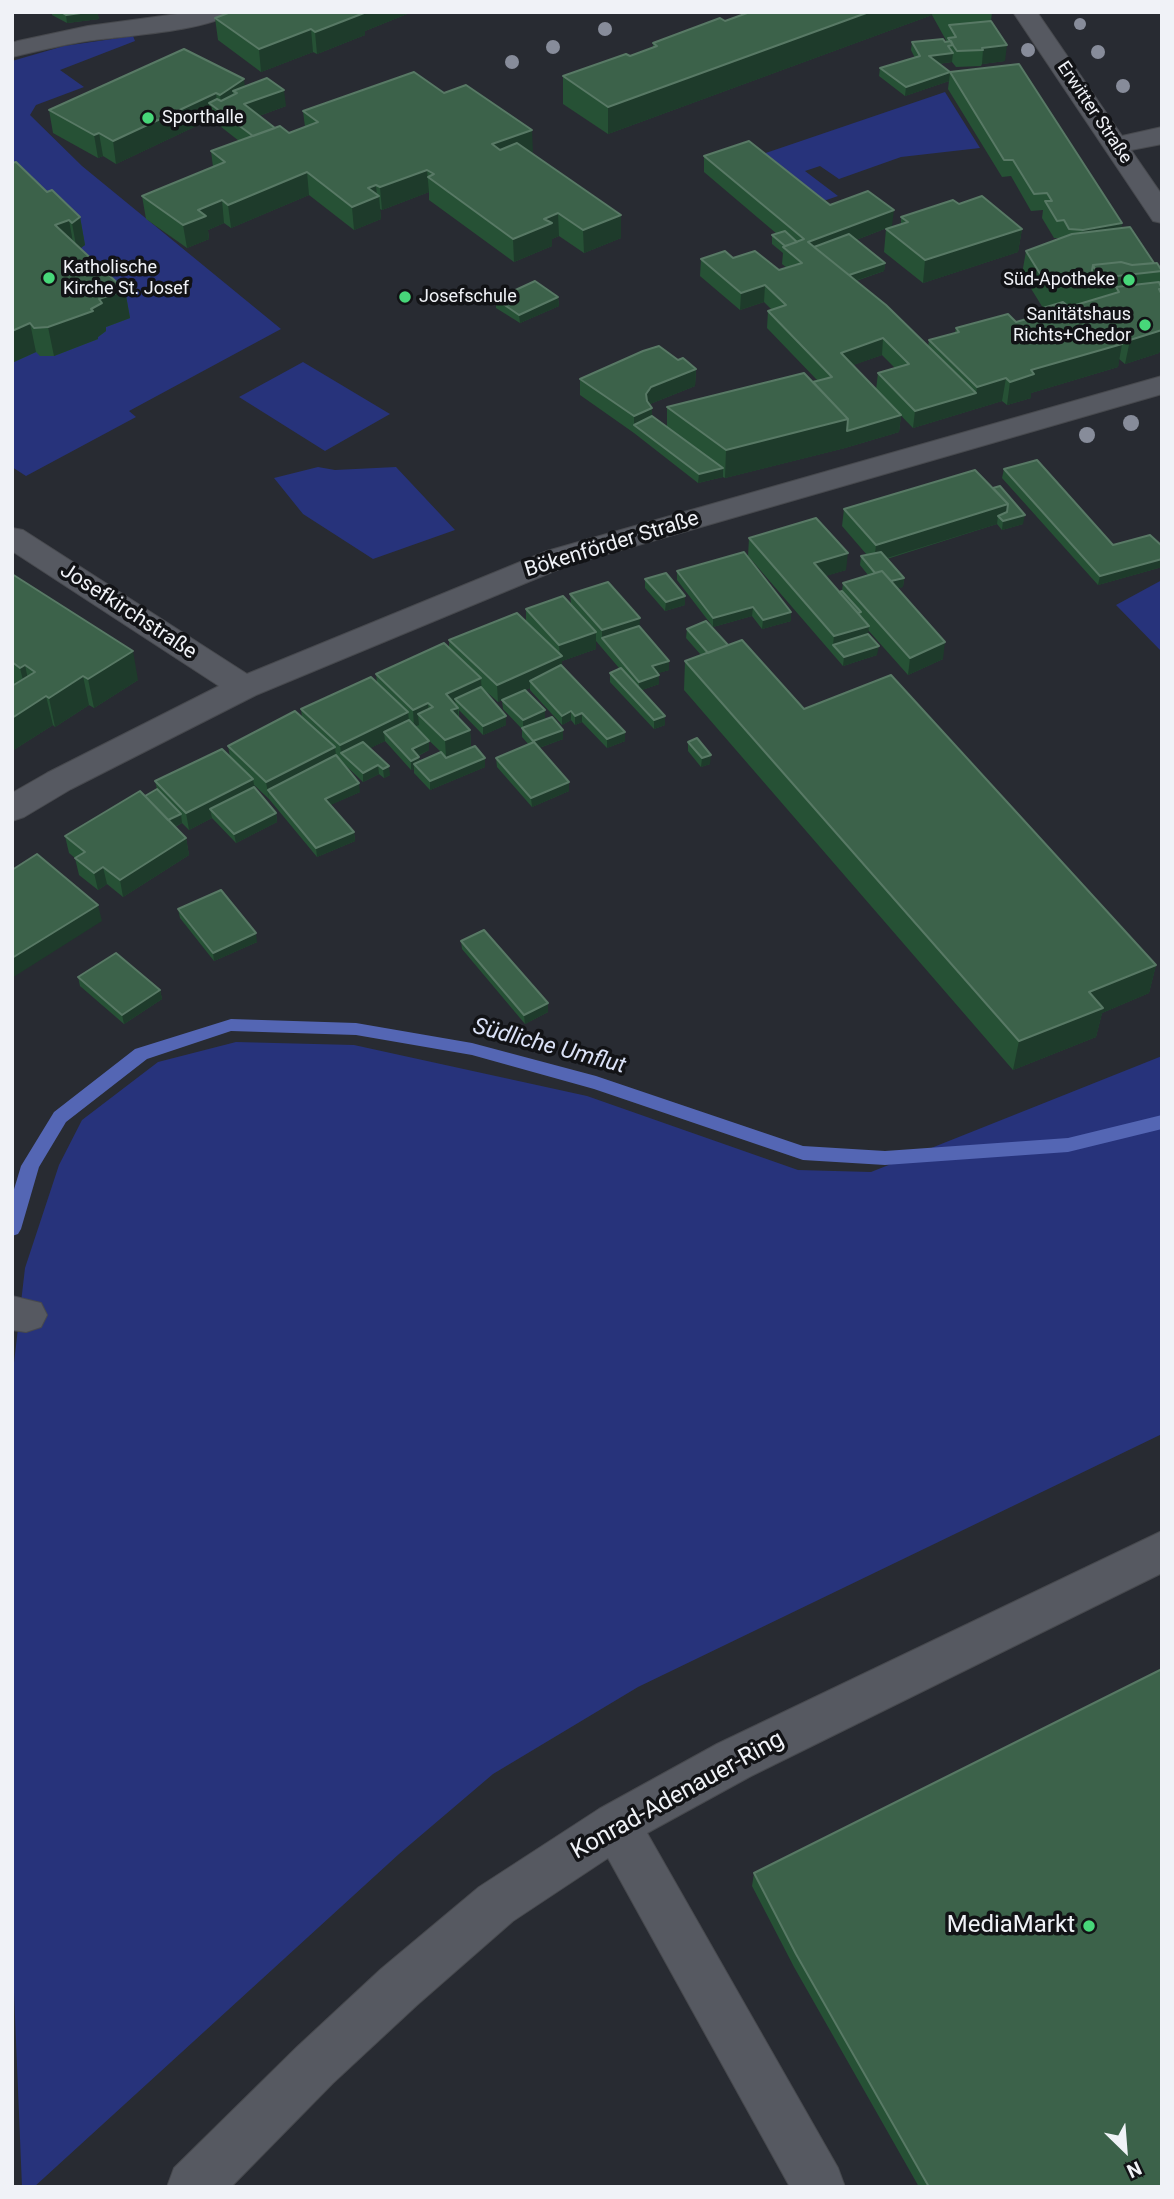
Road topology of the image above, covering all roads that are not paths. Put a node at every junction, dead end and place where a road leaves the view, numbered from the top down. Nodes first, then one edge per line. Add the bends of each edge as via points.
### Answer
1 (218, 12) edge
2 (1025, 12) edge
3 (153, 18) edge
4 (12, 50) edge
5 (1162, 135) edge
6 (1116, 145) junction
7 (1162, 215) edge
8 (1162, 385) edge
9 (12, 537) edge
10 (244, 687) junction
11 (12, 809) edge
12 (1162, 1551) edge
13 (616, 1825) junction
14 (193, 2187) edge
15 (819, 2187) edge

1 - 3 street via 194,22
2 - 6 street, Erwitter Straße
3 - 4 street
5 - 6 street
6 - 7 street, Erwitter Straße
8 - 10 street, Bökenförder Straße via 558,558
9 - 10 street, Josefkirchstraße
10 - 11 street, Bökenförder Straße
12 - 13 street, Konrad-Adenauer-Ring via 734,1760
13 - 14 street, Konrad-Adenauer-Ring via 496,1905 399,1987
13 - 15 street

